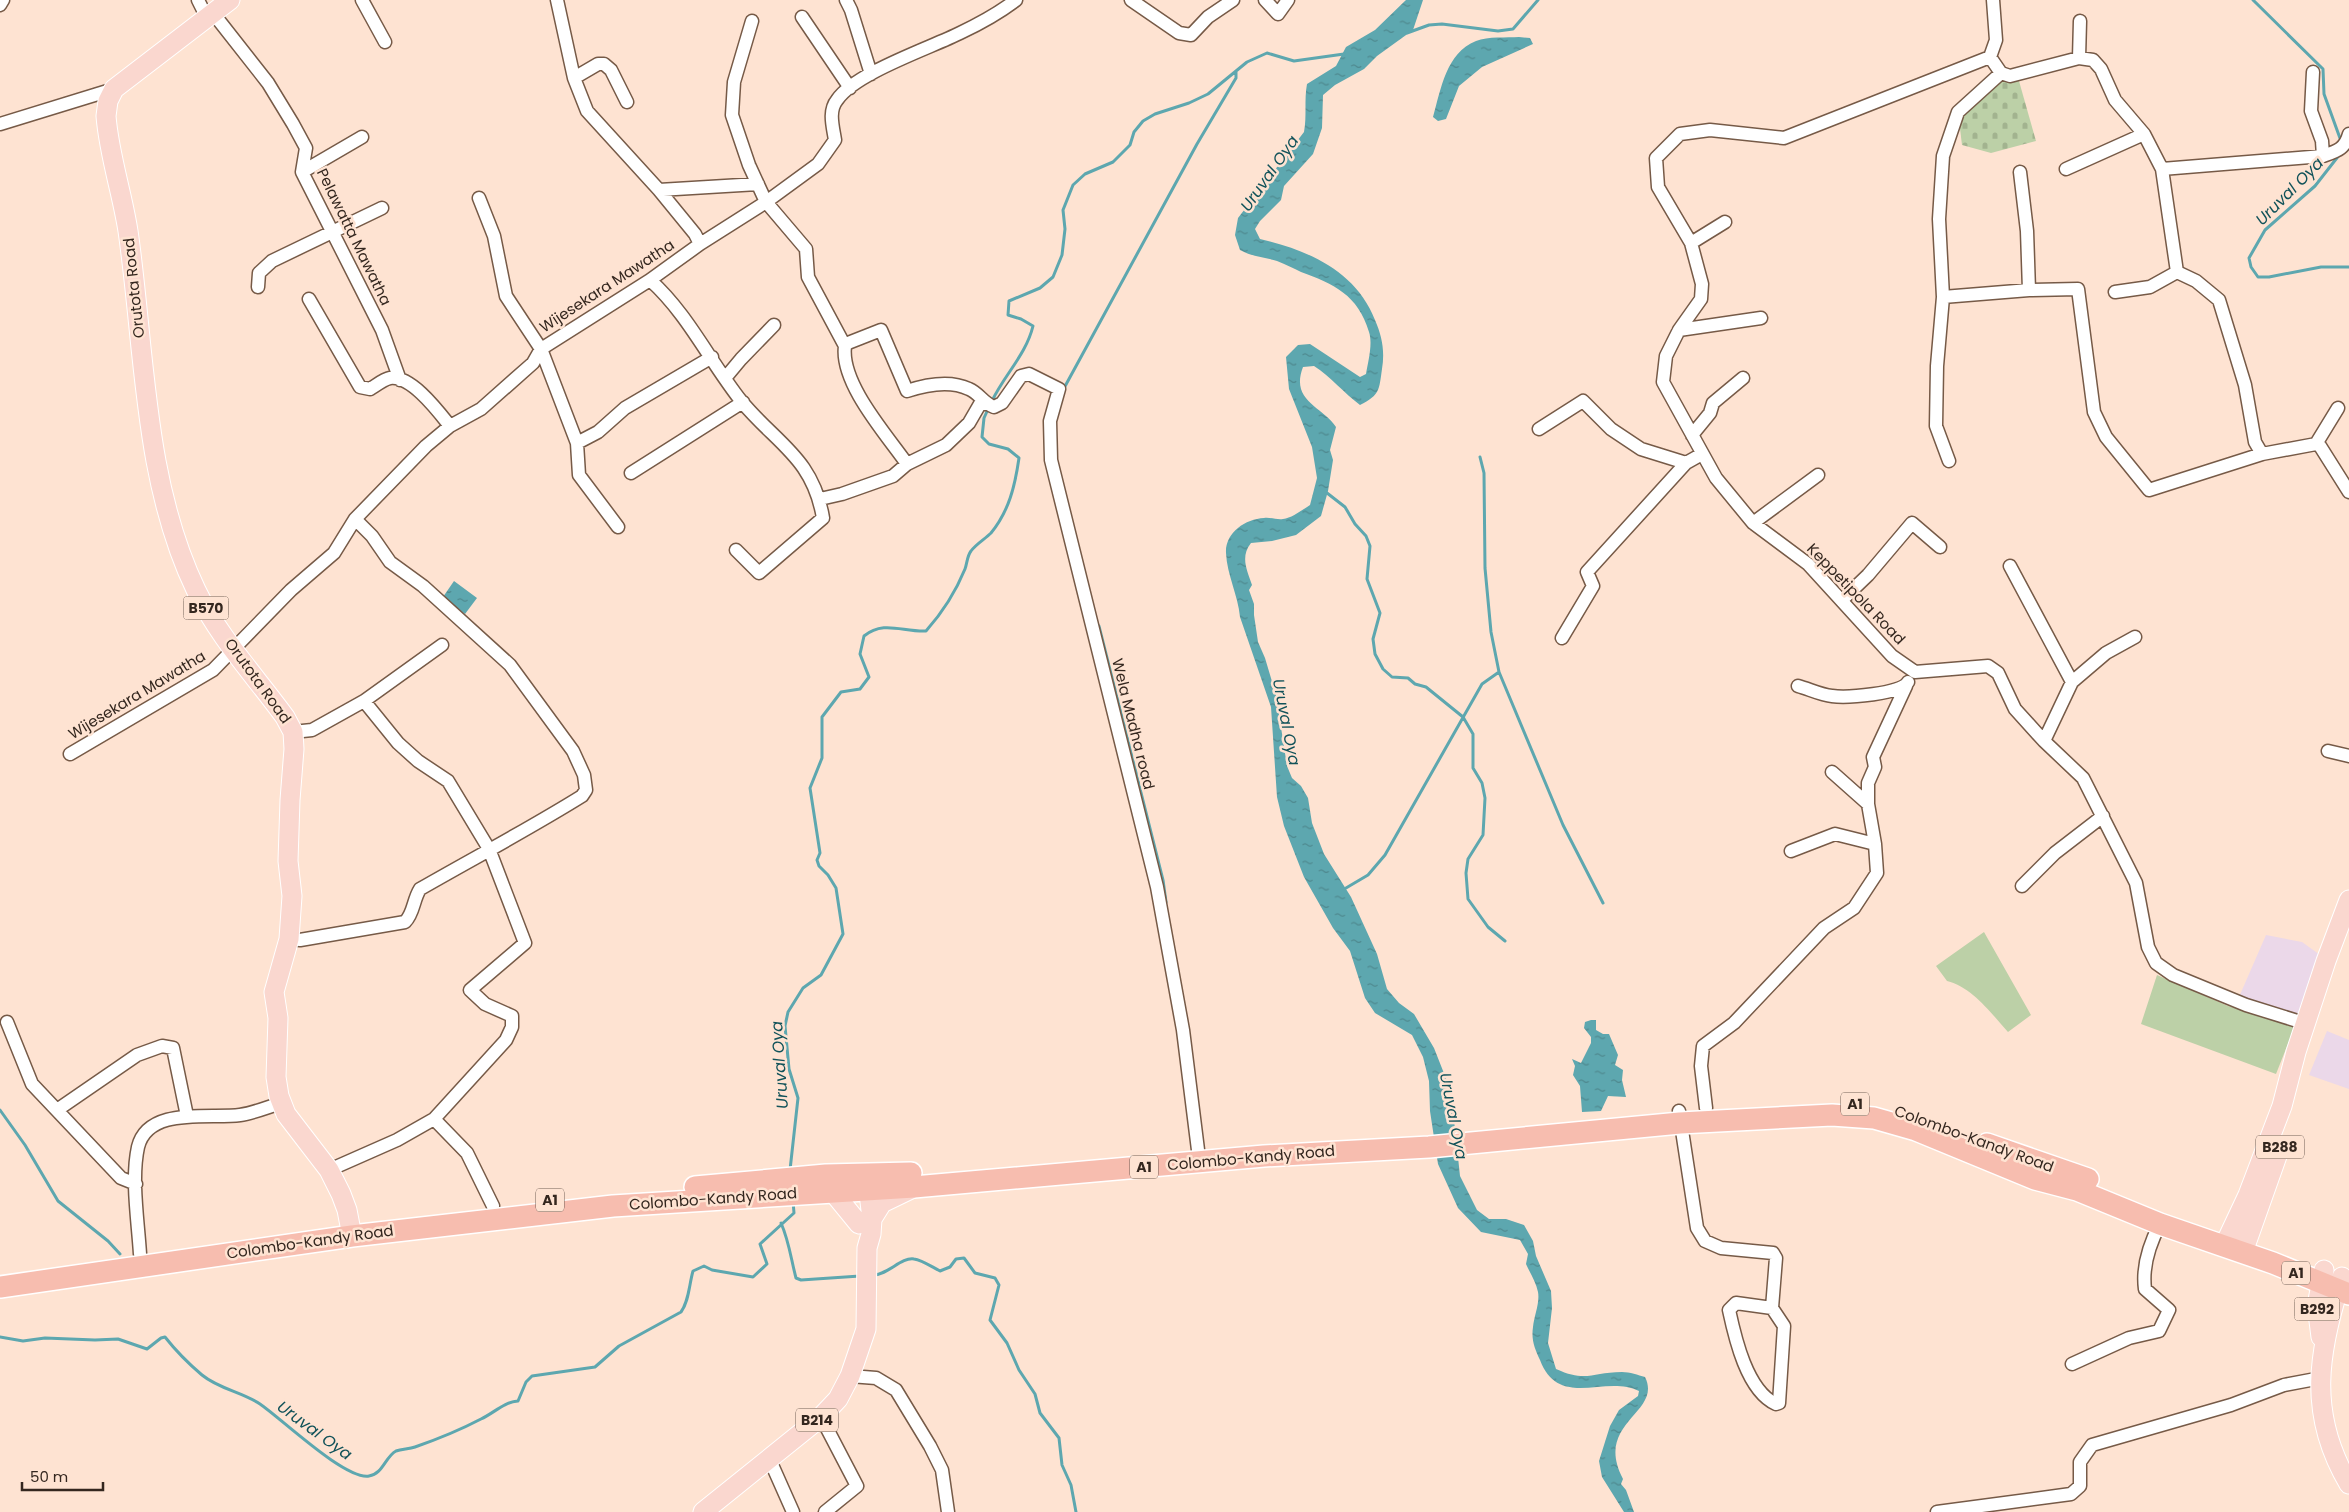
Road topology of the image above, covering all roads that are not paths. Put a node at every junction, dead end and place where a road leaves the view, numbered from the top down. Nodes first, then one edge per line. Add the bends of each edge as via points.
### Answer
1 (3, 0) edge
2 (198, 0) edge
3 (230, 0) edge
4 (362, 0) edge
5 (556, 0) edge
6 (1131, 0) edge
7 (1233, 0) edge
8 (1265, 0) edge
9 (1288, 0) edge
10 (1993, 0) edge
11 (1010, 2) edge
12 (850, 3) edge
13 (0, 5) edge
14 (210, 15) junction
15 (802, 17) dead end
16 (752, 21) dead end
17 (2080, 21) dead end
18 (385, 42) dead end
19 (1990, 57) junction
20 (2079, 58) junction
21 (2313, 72) dead end
22 (2001, 73) junction
23 (871, 74) junction
24 (574, 78) junction
25 (850, 88) junction
26 (114, 89) junction
27 (628, 102) dead end
28 (0, 124) edge
29 (2144, 134) junction
30 (2349, 134) edge
31 (362, 137) dead end
32 (2323, 156) junction
33 (2066, 169) dead end
34 (2162, 170) junction
35 (302, 172) junction
36 (2020, 172) dead end
37 (758, 184) junction
38 (659, 190) junction
39 (478, 198) dead end
40 (766, 202) junction
41 (382, 208) dead end
42 (1725, 222) dead end
43 (333, 230) junction
44 (1691, 243) junction
45 (700, 244) junction
46 (2176, 272) junction
47 (650, 280) junction
48 (258, 287) dead end
49 (2029, 290) junction
50 (2115, 292) dead end
51 (1943, 297) junction
52 (309, 299) dead end
53 (1761, 318) dead end
54 (774, 325) dead end
55 (1679, 330) junction
56 (845, 346) junction
57 (541, 349) junction
58 (712, 358) junction
59 (726, 377) junction
60 (1743, 378) dead end
61 (400, 380) junction
62 (743, 402) junction
63 (990, 406) junction
64 (2338, 408) dead end
65 (450, 426) junction
66 (1539, 429) dead end
67 (1692, 435) junction
68 (577, 443) junction
69 (2316, 444) junction
70 (1702, 454) junction
71 (2262, 454) junction
72 (1950, 461) dead end
73 (1686, 463) junction
74 (907, 464) junction
75 (631, 473) dead end
76 (1818, 475) dead end
77 (2349, 492) edge
78 (820, 499) junction
79 (356, 519) junction
80 (1753, 523) junction
81 (618, 528) dead end
82 (1940, 547) dead end
83 (736, 550) dead end
84 (2010, 566) dead end
85 (1842, 600) junction
86 (2135, 637) dead end
87 (1562, 638) dead end
88 (442, 645) dead end
89 (234, 649) junction
90 (1915, 672) junction
91 (2072, 682) junction
92 (1798, 686) dead end
93 (1906, 686) junction
94 (364, 701) junction
95 (293, 732) junction
96 (2044, 741) junction
97 (2328, 751) dead end
98 (70, 754) dead end
99 (2349, 756) edge
100 (1832, 772) dead end
101 (1868, 804) junction
102 (2103, 816) junction
103 (1875, 844) junction
104 (489, 849) junction
105 (1791, 851) dead end
106 (2022, 886) dead end
107 (2349, 900) edge
108 (289, 939) junction
109 (7, 1022) dead end
110 (2307, 1024) junction
111 (281, 1103) junction
112 (1706, 1108) junction
113 (57, 1110) junction
114 (188, 1116) junction
115 (1679, 1117) junction
116 (434, 1119) junction
117 (1198, 1150) junction
118 (1263, 1150) junction
119 (329, 1170) junction
120 (2038, 1172) junction
121 (863, 1181) junction
122 (136, 1184) junction
123 (821, 1186) junction
124 (914, 1187) junction
125 (750, 1189) junction
126 (493, 1206) junction
127 (865, 1221) junction
128 (2160, 1224) junction
129 (351, 1229) junction
130 (2236, 1242) junction
131 (140, 1254) junction
132 (0, 1274) edge
133 (2337, 1282) edge
134 (0, 1287) edge
135 (1772, 1308) junction
136 (2072, 1364) dead end
137 (850, 1376) junction
138 (2321, 1378) junction
139 (821, 1417) junction
140 (769, 1458) junction
141 (2349, 1484) edge
142 (703, 1512) edge
143 (793, 1512) edge
144 (825, 1512) edge
145 (948, 1512) edge
146 (1937, 1512) edge

1 - 13 street
2 - 14 street, Pelawatta Mawatha
3 - 14 main road
4 - 18 street
5 - 24 street
6 - 7 street via 1179,33 1191,35 1208,16
8 - 9 street via 1278,14
10 - 19 street via 1996,40
11 - 23 street, Wijesekara Mawatha via 961,33
12 - 23 street
14 - 26 main road
14 - 35 street, Pelawatta Mawatha via 268,83 294,124 306,148
15 - 25 street
16 - 37 street via 734,82 732,115
17 - 20 street
19 - 22 street
19 - 44 street, Keppetipola Road via 1784,138 1710,130 1680,134 1656,158 1658,187
20 - 22 street via 2024,74 2010,76
20 - 29 street via 2093,60 2101,69 2115,100
21 - 32 street via 2311,111 2322,141
22 - 51 street via 1958,112 1944,156 1939,219
23 - 25 street, Wijesekara Mawatha
24 - 27 street via 598,64 604,64 611,70
24 - 38 street via 587,111
25 - 40 street, Wijesekara Mawatha via 836,100 831,116 835,140 818,164
26 - 28 street
26 - 89 main road, Orutota Road / B570 via 106,116 128,231 148,419 181,555 208,613
29 - 33 street
29 - 34 street
30 - 32 street via 2342,149
31 - 35 street
32 - 34 street
34 - 46 street
35 - 43 street, Pelawatta Mawatha
36 - 49 street via 2028,231
37 - 38 street
37 - 40 street
38 - 45 street
39 - 57 street via 494,236 506,296
40 - 45 street, Wijesekara Mawatha
40 - 56 street via 806,249 808,277
41 - 43 street
42 - 44 street
43 - 48 street via 272,261 259,273
43 - 61 street, Pelawatta Mawatha via 382,330
44 - 55 street, Keppetipola Road via 1702,284 1701,299
45 - 47 street, Wijesekara Mawatha
46 - 50 street via 2150,287
46 - 71 street via 2196,281 2219,300 2245,385 2255,442
47 - 57 street, Wijesekara Mawatha
47 - 58 street via 669,297
49 - 51 street
49 - 71 street via 2078,289 2094,412 2106,437 2149,490
51 - 72 street via 1936,426
52 - 61 street via 360,387 370,389 390,378
53 - 55 street
54 - 59 street
55 - 67 street, Keppetipola Road via 1666,356 1663,382
56 - 63 street via 881,330 907,391 926,385 955,386 970,389
56 - 74 street via 843,358 858,394
57 - 65 street, Wijesekara Mawatha via 533,363 482,409
57 - 68 street
58 - 59 street
58 - 68 street via 624,408 598,432
59 - 62 street
60 - 67 street via 1713,403 1710,413
61 - 65 street via 423,394
62 - 75 street
62 - 78 street via 798,458
63 - 74 street via 980,404 969,423 946,446
63 - 117 street, Wela Madha road via 1002,402 1021,376 1029,374 1058,389 1050,421 1051,460 1157,887 1183,1030
64 - 69 street
65 - 79 street, Wijesekara Mawatha via 426,446
66 - 73 street via 1583,401 1611,429 1641,449
67 - 70 street, Keppetipola Road
68 - 81 street via 579,475
69 - 71 street
69 - 77 street
70 - 73 street
70 - 80 street, Keppetipola Road via 1716,478
73 - 87 street via 1586,572 1593,586
74 - 78 street via 894,476
76 - 80 street
78 - 83 street via 823,518 758,573
79 - 89 street, Wijesekara Mawatha via 334,553 291,590
79 - 104 street via 390,562 423,586 510,665 573,751 584,775 586,790 582,796
80 - 85 street, Keppetipola Road via 1808,564
82 - 85 street via 1912,522 1868,575
84 - 91 street
85 - 90 street, Keppetipola Road via 1892,656
86 - 91 street via 2106,654
88 - 94 street
89 - 95 main road, Orutota Road / B570 via 285,716
89 - 98 street, Wijesekara Mawatha via 214,670
90 - 93 street
90 - 96 street via 1988,666 1998,673 2015,709
91 - 96 street
92 - 93 street via 1832,696 1892,692
93 - 101 street via 1873,757 1875,767 1868,783
94 - 95 street via 312,730
94 - 104 street via 398,743 448,781
95 - 108 main road, Orutota Road / B570 via 288,852 292,896
96 - 102 street via 2083,778
97 - 99 street
100 - 101 street
101 - 103 street
102 - 106 street via 2055,853
102 - 110 street via 2136,883 2148,947 2156,963 2173,974 2246,1006
103 - 105 street via 1835,834
103 - 112 street via 1877,873 1854,908 1824,928 1734,1023 1702,1046
104 - 108 street via 420,889 414,898 411,916 405,922 300,940
104 - 116 street via 524,943 470,990 485,1004 512,1016 512,1027 506,1040
107 - 110 main road, B288
108 - 111 main road, Orutota Road / B570 via 274,992 278,1018 276,1077
109 - 113 street via 32,1084
110 - 130 main road, B288 via 2282,1106 2248,1195
111 - 114 street via 241,1115
111 - 119 main road, Orutota Road / B570 via 292,1124
112 - 115 highway, Colombo-Kandy Road / A1
112 - 120 highway, Colombo-Kandy Road / A1 via 1832,1102 1889,1107
113 - 114 street via 137,1055 162,1046 174,1048
113 - 122 street via 121,1178
114 - 122 street via 162,1120 146,1130 138,1146
115 - 118 highway, Colombo-Kandy Road / A1 via 1427,1140
115 - 120 highway, Colombo-Kandy Road / A1 via 1832,1115 1874,1118
115 - 135 street via 1697,1228 1705,1241 1721,1248 1773,1253 1776,1258
116 - 119 street via 397,1140
116 - 126 street via 467,1153
117 - 118 highway, Colombo-Kandy Road / A1
117 - 121 highway, Colombo-Kandy Road / A1 via 913,1173
118 - 124 highway, Colombo-Kandy Road / A1
119 - 129 main road, Orutota Road / B570 via 341,1194
120 - 128 highway, Colombo-Kandy Road / A1
120 - 130 highway, Colombo-Kandy Road / A1 via 2086,1178
121 - 123 highway, Colombo-Kandy Road / A1
121 - 124 highway, Colombo-Kandy Road / A1
121 - 127 main road, B214
122 - 131 street
123 - 125 highway, Colombo-Kandy Road / A1
123 - 127 main road
124 - 127 main road via 882,1203
125 - 126 highway, Colombo-Kandy Road / A1
125 - 129 highway, Colombo-Kandy Road / A1 via 613,1206
126 - 129 highway, Colombo-Kandy Road / A1
127 - 137 main road, B214 via 866,1329
128 - 130 highway, Colombo-Kandy Road / A1
128 - 136 street via 2152,1240 2144,1276 2145,1289 2169,1310 2159,1331 2129,1338
129 - 131 highway, Colombo-Kandy Road / A1
129 - 134 highway, Colombo-Kandy Road / A1
130 - 133 highway, Colombo-Kandy Road / A1
131 - 132 highway, Colombo-Kandy Road / A1
133 - 138 main road, B292 via 2323,1348
135 - 135 street via 1784,1326 1776,1404 1767,1400 1758,1387 1737,1347 1730,1310 1736,1303
137 - 139 main road, B214 via 838,1399
137 - 145 street via 876,1378 896,1390 942,1470
138 - 141 main road, B292 via 2328,1441
138 - 146 street via 2284,1385 2231,1405 2092,1446 2080,1462 2080,1486 2071,1494
139 - 140 main road, B214
139 - 144 street via 857,1486
140 - 142 main road, B214
140 - 143 street

